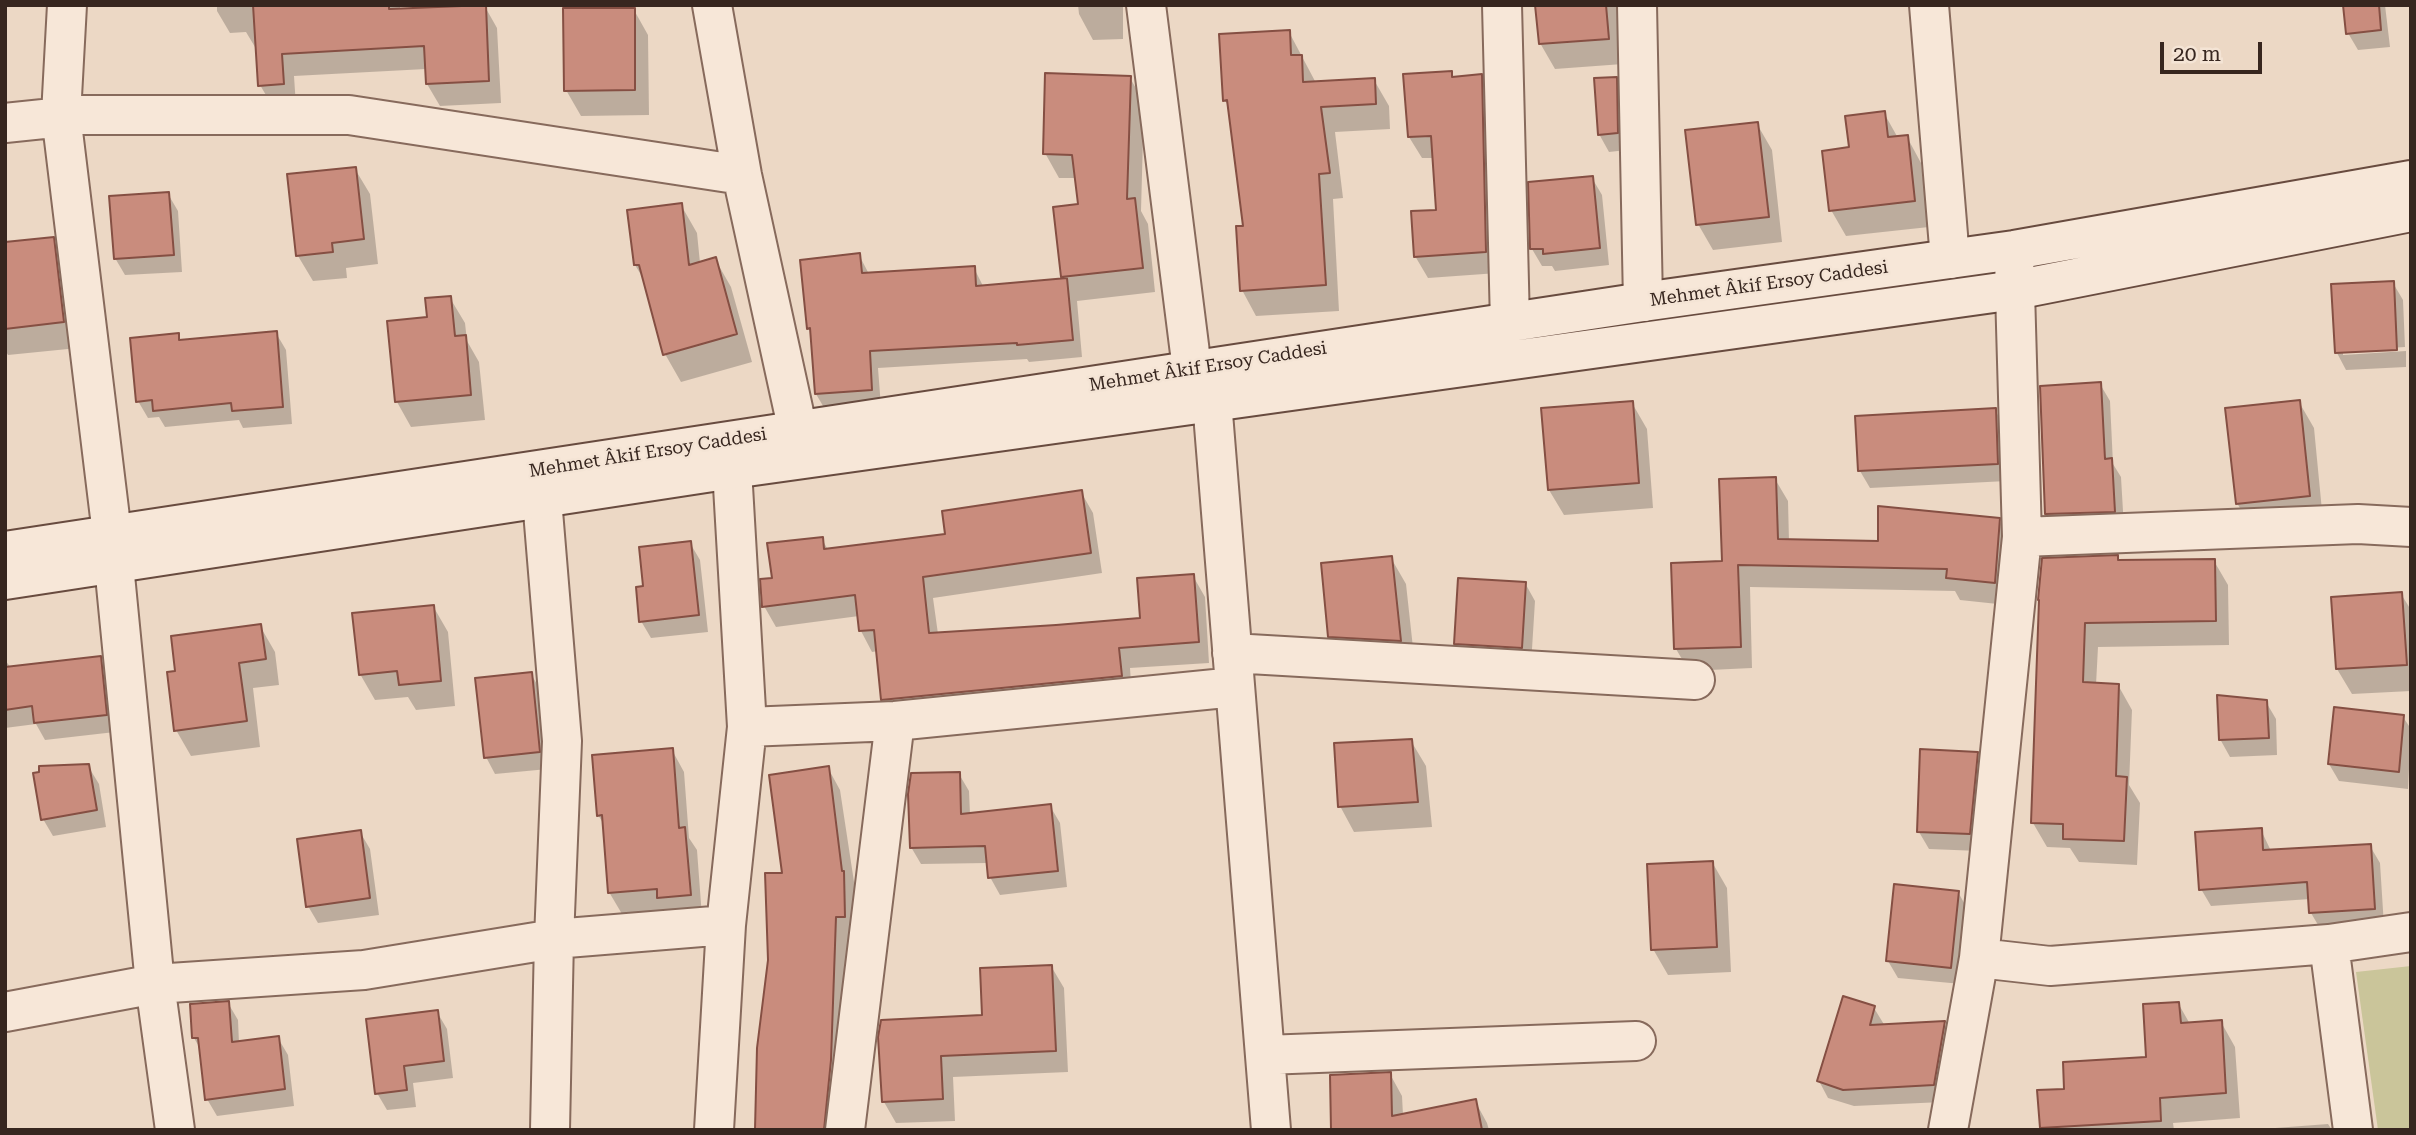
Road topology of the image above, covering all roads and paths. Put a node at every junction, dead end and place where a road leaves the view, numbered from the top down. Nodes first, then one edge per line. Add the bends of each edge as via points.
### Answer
1 (67, 5) edge
2 (712, 5) edge
3 (1146, 5) edge
4 (1502, 5) edge
5 (1637, 5) edge
6 (1929, 5) edge
7 (61, 116) junction
8 (5, 123) edge
9 (742, 175) junction
10 (2411, 180) edge
11 (2411, 212) edge
12 (2014, 250) junction
13 (1950, 259) junction
14 (2015, 290) junction
15 (1643, 302) junction
16 (1510, 323) junction
17 (1192, 369) junction
18 (1212, 401) junction
19 (798, 431) junction
20 (732, 469) junction
21 (542, 499) junction
22 (2411, 527) edge
23 (2022, 537) junction
24 (113, 550) junction
25 (5, 551) edge
26 (5, 580) edge
27 (1233, 670) junction
28 (1695, 680) dead end
29 (895, 721) junction
30 (747, 727) junction
31 (726, 925) junction
32 (2411, 932) edge
33 (554, 939) junction
34 (2329, 944) junction
35 (1979, 958) junction
36 (155, 984) junction
37 (5, 1012) edge
38 (1636, 1041) dead end
39 (1265, 1055) junction
40 (175, 1130) edge
41 (550, 1130) edge
42 (714, 1130) edge
43 (845, 1130) edge
44 (1271, 1130) edge
45 (1948, 1130) edge
46 (2353, 1130) edge

1 - 7 street
2 - 9 street
3 - 17 street
4 - 16 street
5 - 15 street
6 - 13 street
7 - 8 street
7 - 9 street via 349,115
7 - 24 street
9 - 19 street
10 - 12 street, Mehmet Âkif Ersoy Caddesi
11 - 14 street, Mehmet Âkif Ersoy Caddesi
12 - 13 street, Mehmet Âkif Ersoy Caddesi
12 - 14 street
13 - 15 street, Mehmet Âkif Ersoy Caddesi
14 - 18 street, Mehmet Âkif Ersoy Caddesi
14 - 23 street
15 - 16 street, Mehmet Âkif Ersoy Caddesi
16 - 17 street, Mehmet Âkif Ersoy Caddesi
17 - 18 street
17 - 19 street, Mehmet Âkif Ersoy Caddesi
18 - 20 street, Mehmet Âkif Ersoy Caddesi
18 - 27 street
19 - 24 street, Mehmet Âkif Ersoy Caddesi
20 - 21 street, Mehmet Âkif Ersoy Caddesi
20 - 30 street
21 - 24 street, Mehmet Âkif Ersoy Caddesi
21 - 33 street via 562,741
22 - 23 street via 2358,524
23 - 35 street
24 - 25 street, Mehmet Âkif Ersoy Caddesi
24 - 26 street, Mehmet Âkif Ersoy Caddesi
24 - 36 street
27 - 28 street
27 - 29 street
27 - 39 street
29 - 30 street
29 - 43 street
30 - 31 street
31 - 33 street
31 - 42 street
32 - 34 street
33 - 36 street via 364,970
33 - 41 street
34 - 35 street via 2050,966
34 - 46 street
35 - 45 street
36 - 37 street
36 - 40 street
38 - 39 street
39 - 44 street

